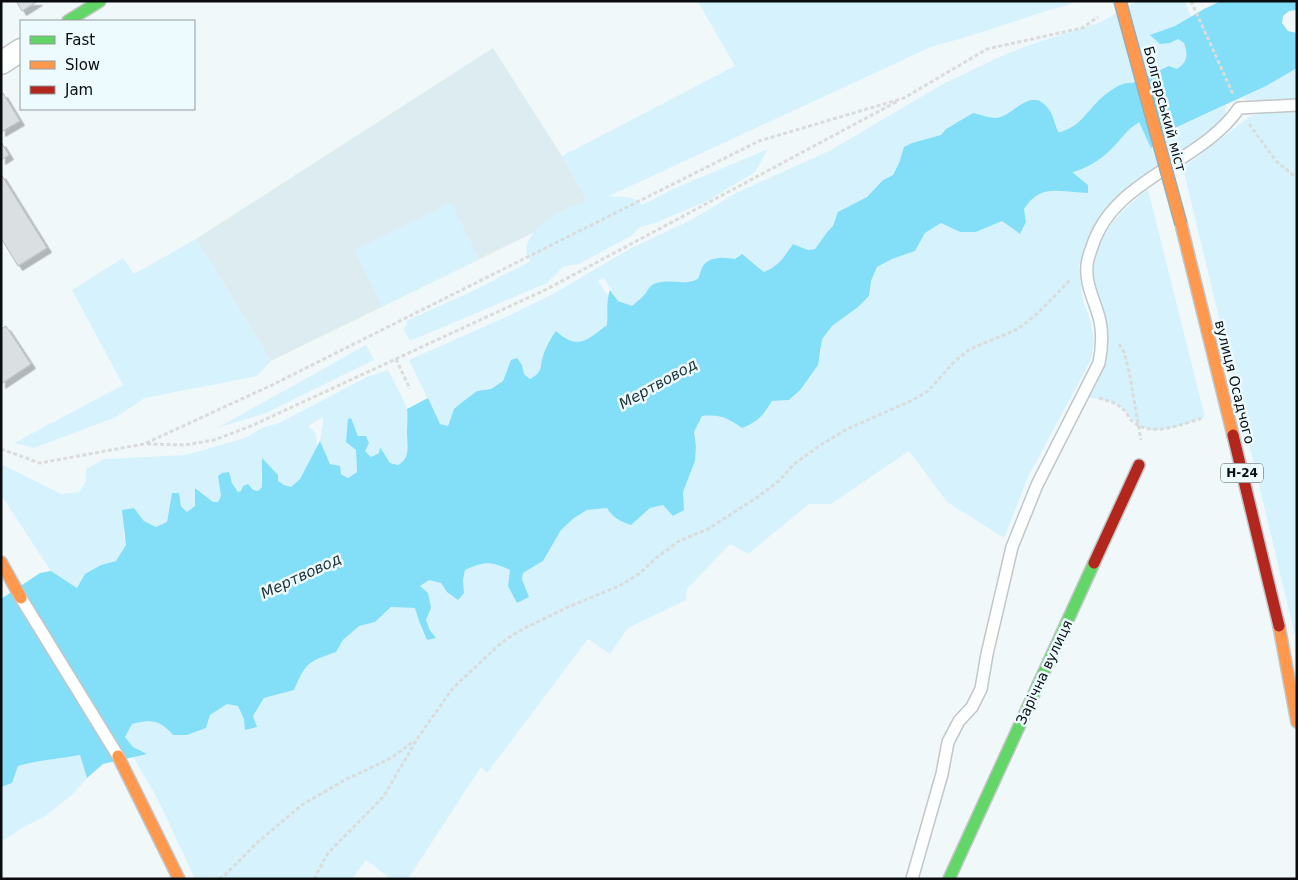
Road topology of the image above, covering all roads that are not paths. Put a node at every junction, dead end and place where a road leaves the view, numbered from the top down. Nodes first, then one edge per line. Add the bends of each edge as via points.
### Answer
1 (100, 1) edge
2 (1120, 1) edge
3 (70, 20) edge
4 (20, 51) edge
5 (1, 63) edge
6 (1297, 105) edge
7 (1181, 224) joint
8 (1139, 465) road end
9 (1, 562) edge
10 (21, 598) joint
11 (1296, 717) edge
12 (118, 756) joint
13 (179, 879) edge
14 (912, 879) edge
15 (949, 879) edge

1 - 3 main road
2 - 7 main road, Болгарський міст / Н-24, bridge
4 - 5 street
6 - 14 lane via 1239,108 1215,135 1139,186 1114,209 1096,234 1086,266 1103,342 1099,363 1037,485 1012,547 980,688 972,707 959,721 948,742
7 - 11 main road, вулиця Осадчого / Н-24 via 1280,628
8 - 15 main road, Зарічна вулиця
9 - 10 main road
10 - 12 lane
12 - 13 main road

